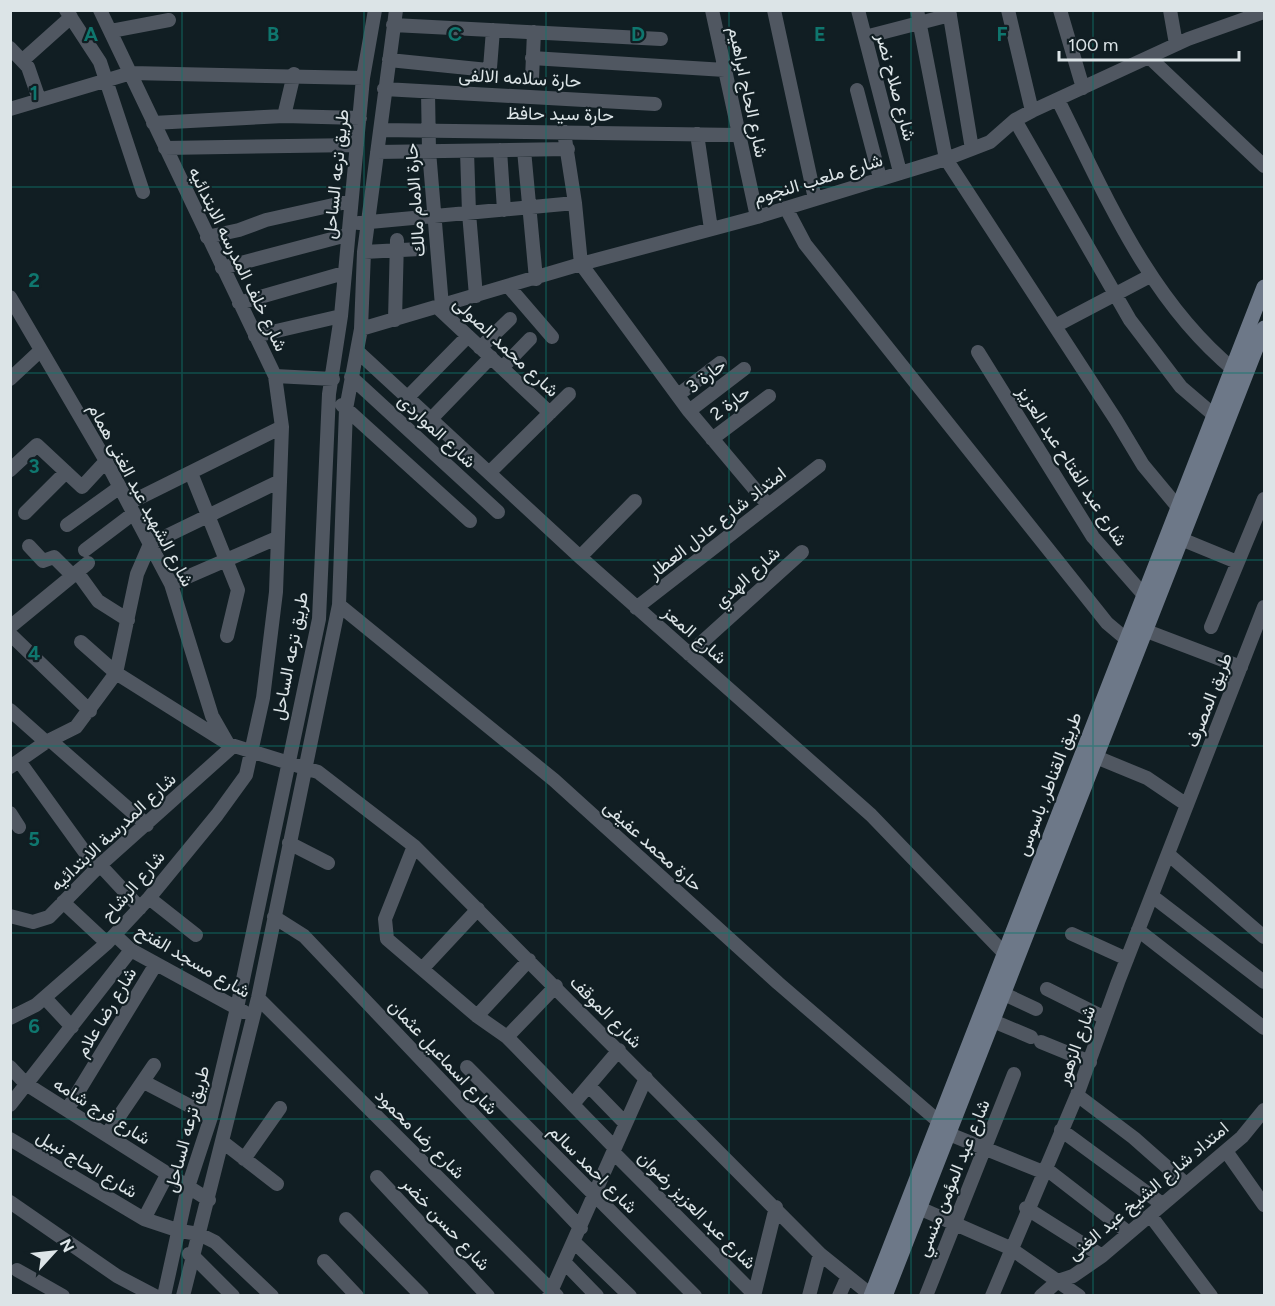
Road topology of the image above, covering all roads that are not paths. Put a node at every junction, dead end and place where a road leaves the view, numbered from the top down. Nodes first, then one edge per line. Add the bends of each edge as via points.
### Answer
1 (100, 10) edge
2 (375, 10) edge
3 (396, 10) edge
4 (712, 10) edge
5 (774, 10) edge
6 (858, 10) edge
7 (1008, 10) edge
8 (1060, 10) edge
9 (1170, 10) edge
10 (1264, 12) edge
11 (949, 13) edge
12 (69, 14) edge
13 (918, 17) edge
14 (169, 20) dead end
15 (393, 25) junction
16 (493, 30) junction
17 (111, 31) junction
18 (534, 32) junction
19 (865, 37) junction
20 (661, 39) dead end
21 (1176, 44) junction
22 (10, 48) edge
23 (532, 58) junction
24 (1150, 58) junction
25 (23, 60) junction
26 (389, 60) junction
27 (725, 70) junction
28 (131, 73) junction
29 (294, 74) junction
30 (363, 78) junction
31 (532, 79) dead end
32 (105, 80) junction
33 (1083, 88) junction
34 (384, 89) junction
35 (857, 90) dead end
36 (428, 92) junction
37 (39, 99) junction
38 (1058, 100) junction
39 (655, 104) dead end
40 (10, 109) edge
41 (1032, 111) junction
42 (284, 116) junction
43 (360, 118) junction
44 (1015, 120) junction
45 (153, 123) junction
46 (380, 130) junction
47 (428, 130) junction
48 (564, 132) junction
49 (697, 134) junction
50 (739, 135) junction
51 (357, 145) junction
52 (165, 148) junction
53 (568, 149) junction
54 (972, 149) junction
55 (500, 150) junction
56 (524, 150) junction
57 (429, 151) junction
58 (467, 151) junction
59 (377, 152) junction
60 (946, 159) junction
61 (1264, 166) edge
62 (900, 172) junction
63 (880, 178) junction
64 (143, 192) dead end
65 (815, 199) junction
66 (351, 201) junction
67 (575, 203) junction
68 (530, 208) junction
69 (786, 208) junction
70 (504, 210) junction
71 (469, 213) junction
72 (434, 216) junction
73 (757, 217) junction
74 (368, 222) junction
75 (711, 229) junction
76 (348, 230) junction
77 (207, 237) junction
78 (397, 245) junction
79 (420, 249) dead end
80 (364, 252) junction
81 (581, 264) junction
82 (222, 268) junction
83 (344, 273) junction
84 (1150, 276) junction
85 (536, 279) junction
86 (509, 287) junction
87 (1264, 287) edge
88 (1115, 294) junction
89 (476, 296) junction
90 (11, 300) edge
91 (239, 303) junction
92 (439, 306) junction
93 (341, 316) junction
94 (510, 319) dead end
95 (394, 320) junction
96 (1055, 326) junction
97 (1264, 328) edge
98 (361, 329) junction
99 (255, 336) junction
100 (468, 336) junction
101 (552, 337) dead end
102 (530, 339) dead end
103 (41, 350) junction
104 (357, 351) junction
105 (978, 352) dead end
106 (486, 353) junction
107 (720, 363) dead end
108 (502, 368) junction
109 (744, 369) dead end
110 (1233, 370) junction
111 (275, 376) junction
112 (351, 377) junction
113 (10, 379) edge
114 (333, 379) junction
115 (330, 394) junction
116 (569, 394) dead end
117 (678, 395) junction
118 (769, 396) dead end
119 (408, 397) junction
120 (346, 409) junction
121 (689, 411) junction
122 (550, 413) junction
123 (1215, 416) junction
124 (432, 418) junction
125 (282, 427) junction
126 (712, 439) junction
127 (106, 460) junction
128 (819, 466) dead end
129 (10, 470) edge
130 (66, 472) junction
131 (490, 472) junction
132 (191, 473) junction
133 (280, 481) junction
134 (120, 487) junction
135 (1264, 499) edge
136 (635, 501) dead end
137 (768, 505) junction
138 (1178, 506) junction
139 (131, 508) junction
140 (498, 512) dead end
141 (25, 513) dead end
142 (208, 517) junction
143 (470, 521) dead end
144 (67, 525) dead end
145 (277, 538) junction
146 (1181, 539) junction
147 (150, 544) junction
148 (29, 546) dead end
149 (802, 552) dead end
150 (580, 557) junction
151 (226, 560) junction
152 (1237, 562) junction
153 (81, 566) junction
154 (171, 584) junction
155 (1143, 594) junction
156 (339, 605) junction
157 (1264, 607) edge
158 (636, 608) junction
159 (129, 620) junction
160 (10, 627) edge
161 (1210, 627) dead end
162 (1134, 631) junction
163 (10, 634) edge
164 (227, 636) dead end
165 (81, 642) dead end
166 (689, 654) junction
167 (1241, 668) junction
168 (116, 673) junction
169 (10, 710) edge
170 (90, 711) junction
171 (48, 741) junction
172 (230, 745) junction
173 (253, 751) junction
174 (1095, 757) junction
175 (287, 761) junction
176 (15, 764) edge
177 (305, 767) junction
178 (1187, 805) junction
179 (10, 813) edge
180 (147, 825) junction
181 (19, 827) dead end
182 (289, 843) junction
183 (414, 846) junction
184 (1168, 854) junction
185 (328, 863) dead end
186 (98, 867) junction
187 (1152, 896) junction
188 (63, 902) junction
189 (145, 903) junction
190 (478, 909) junction
191 (10, 916) edge
192 (274, 917) junction
193 (1138, 930) junction
194 (196, 934) dead end
195 (1072, 934) dead end
196 (1264, 937) edge
197 (111, 939) junction
198 (131, 950) junction
199 (1004, 953) junction
200 (1127, 959) junction
201 (529, 960) junction
202 (156, 964) junction
203 (422, 969) junction
204 (1264, 982) edge
205 (556, 986) junction
206 (1047, 989) dead end
207 (1004, 994) junction
208 (45, 998) junction
209 (258, 998) junction
210 (237, 1008) junction
211 (1036, 1009) dead end
212 (477, 1016) junction
213 (254, 1017) junction
214 (1105, 1017) junction
215 (10, 1018) edge
216 (993, 1021) junction
217 (72, 1027) junction
218 (1264, 1028) edge
219 (507, 1036) junction
220 (619, 1050) junction
221 (1090, 1062) junction
222 (154, 1065) dead end
223 (10, 1067) edge
224 (467, 1067) dead end
225 (1014, 1074) dead end
226 (646, 1078) junction
227 (144, 1082) junction
228 (26, 1084) junction
229 (590, 1087) junction
230 (1077, 1095) junction
231 (573, 1104) junction
232 (10, 1105) edge
233 (280, 1108) dead end
234 (67, 1110) junction
235 (1264, 1110) edge
236 (211, 1117) junction
237 (938, 1121) junction
238 (624, 1122) junction
239 (1255, 1122) junction
240 (1061, 1130) junction
241 (107, 1134) junction
242 (949, 1134) junction
243 (1264, 1134) edge
244 (10, 1139) edge
245 (224, 1143) junction
246 (985, 1148) junction
247 (614, 1150) junction
248 (1226, 1151) junction
249 (244, 1159) junction
250 (1044, 1170) junction
251 (168, 1173) junction
252 (377, 1177) dead end
253 (276, 1184) dead end
254 (1186, 1184) junction
255 (188, 1187) junction
256 (595, 1198) junction
257 (209, 1200) junction
258 (10, 1202) edge
259 (1162, 1204) junction
260 (1264, 1205) edge
261 (776, 1207) junction
262 (919, 1208) junction
263 (1026, 1208) junction
264 (1150, 1215) junction
265 (144, 1219) junction
266 (346, 1219) dead end
267 (954, 1225) junction
268 (581, 1228) junction
269 (180, 1231) junction
270 (1129, 1233) junction
271 (200, 1234) junction
272 (574, 1242) junction
273 (1010, 1248) junction
274 (175, 1251) junction
275 (820, 1254) junction
276 (194, 1256) junction
277 (1101, 1256) junction
278 (324, 1261) dead end
279 (564, 1262) junction
280 (17, 1270) dead end
281 (847, 1278) junction
282 (1058, 1281) junction
283 (228, 1294) edge
284 (552, 1294) edge
285 (754, 1295) edge
286 (871, 1295) edge
287 (63, 1296) edge
288 (155, 1296) edge
289 (164, 1296) edge
290 (183, 1296) edge
291 (272, 1296) edge
292 (357, 1296) edge
293 (422, 1296) edge
294 (488, 1296) edge
295 (597, 1296) edge
296 (630, 1296) edge
297 (695, 1296) edge
298 (808, 1296) edge
299 (839, 1296) edge
300 (885, 1296) edge
301 (926, 1296) edge
302 (992, 1296) edge
303 (1041, 1296) edge
304 (1079, 1296) edge
305 (1211, 1296) edge

1 - 17 street, شارع خلف المدرسه الابتدائيه
2 - 30 street, طريق ترعه الساحل
3 - 15 street, طريق ترعه الساحل
4 - 27 street, شارع الحاج ابراهيم
5 - 65 street
6 - 19 street, شارع صلاح نصر
7 - 41 street
8 - 33 street
9 - 21 street
10 - 21 street, شارع ملعب النجوم
11 - 13 street
11 - 54 street
12 - 25 street
12 - 32 street via 100,62
13 - 19 street
13 - 60 street
14 - 17 street
15 - 16 street
15 - 26 street, طريق ترعه الساحل
16 - 18 street
16 - 26 street via 488,70
17 - 28 street, شارع خلف المدرسه الابتدائيه
18 - 20 street
18 - 23 street
19 - 62 street, شارع صلاح نصر
21 - 24 street, شارع ملعب النجوم
22 - 25 street
23 - 27 street
23 - 31 street
24 - 33 street, شارع ملعب النجوم
24 - 61 street
25 - 37 street
26 - 34 street, طريق ترعه الساحل
27 - 50 street, شارع الحاج ابراهيم
28 - 29 street
28 - 32 street
28 - 45 street, شارع خلف المدرسه الابتدائيه
29 - 30 street
29 - 42 street
30 - 43 street, طريق ترعه الساحل
32 - 37 street
32 - 64 street
33 - 38 street, شارع ملعب النجوم
34 - 36 street, حارة سلامه الالفى
34 - 46 street, طريق ترعه الساحل
35 - 63 street
36 - 39 street, حارة سلامه الالفى
36 - 47 street, حارة الامام مالك
37 - 40 street
38 - 41 street, شارع ملعب النجوم
38 - 84 street
41 - 44 street, شارع ملعب النجوم
42 - 43 street
42 - 45 street
43 - 51 street, طريق ترعه الساحل
44 - 54 street, شارع ملعب النجوم via 990,142
44 - 88 street
45 - 52 street, شارع خلف المدرسه الابتدائيه
46 - 47 street, حارة سيد حافظ
46 - 59 street, طريق ترعه الساحل
47 - 48 street, حارة سيد حافظ
47 - 57 street, حارة الامام مالك
48 - 49 street, حارة سيد حافظ
48 - 53 street
49 - 50 street, حارة سيد حافظ
49 - 75 street
50 - 73 street, شارع الحاج ابراهيم
51 - 52 street
51 - 66 street, طريق ترعه الساحل
52 - 77 street, شارع خلف المدرسه الابتدائيه
53 - 56 street
53 - 67 street
54 - 60 street, شارع ملعب النجوم
55 - 56 street
55 - 58 street
55 - 70 street
56 - 68 street
57 - 58 street
57 - 59 street
57 - 72 street, حارة الامام مالك
58 - 71 street
59 - 74 street, طريق ترعه الساحل
60 - 62 street, شارع ملعب النجوم
60 - 96 street
62 - 63 street, شارع ملعب النجوم
63 - 65 street, شارع ملعب النجوم
65 - 69 street, شارع ملعب النجوم
66 - 76 street, طريق ترعه الساحل
66 - 77 street
67 - 68 street
67 - 81 street
68 - 70 street
68 - 85 street
69 - 73 street, شارع ملعب النجوم
69 - 162 street via 805,244 1107,623
70 - 71 street
71 - 72 street
71 - 89 street
72 - 74 street
72 - 92 street, حارة الامام مالك
73 - 75 street, شارع ملعب النجوم
74 - 76 street
74 - 80 street, طريق ترعه الساحل
75 - 81 street, شارع ملعب النجوم
76 - 82 street
76 - 83 street, طريق ترعه الساحل
77 - 82 street, شارع خلف المدرسه الابتدائيه
78 - 79 street
78 - 80 street
78 - 95 street
80 - 98 street, طريق ترعه الساحل
81 - 85 street, شارع ملعب النجوم
81 - 117 street
82 - 91 street, شارع خلف المدرسه الابتدائيه
83 - 91 street
83 - 93 street, طريق ترعه الساحل
84 - 88 street
84 - 110 street via 1196,335
85 - 86 street, شارع ملعب النجوم
86 - 89 street, شارع ملعب النجوم
86 - 101 street
87 - 110 main road, طريق القناطر, باسوس
88 - 96 street
88 - 123 street via 1181,387
89 - 92 street, شارع ملعب النجوم
90 - 103 street, شارع الشهيد عبد الغنى همام
91 - 99 street, شارع خلف المدرسه الابتدائيه
92 - 95 street, شارع ملعب النجوم
92 - 100 street, شارع محمد الصولى
93 - 99 street
93 - 114 street, طريق ترعه الساحل
94 - 106 street
95 - 98 street, شارع ملعب النجوم
96 - 138 street via 1143,465
97 - 146 main road, طريق القناطر, باسوس
98 - 104 street, طريق ترعه الساحل
99 - 111 street, شارع خلف المدرسه الابتدائيه
100 - 106 street, شارع محمد الصولى
100 - 119 street
102 - 108 street
103 - 113 street
103 - 127 street, شارع الشهيد عبد الغنى همام
104 - 112 street, طريق ترعه الساحل
104 - 119 street, شارع المعز
105 - 155 street, شارع عبد الفتاح عبد العزيز via 1093,537
106 - 108 street, شارع محمد الصولى
106 - 124 street
107 - 117 street
108 - 122 street, شارع محمد الصولى
109 - 121 street, حارة 3
110 - 123 main road, طريق القناطر, باسوس
111 - 114 street
111 - 125 street, شارع خلف المدرسه الابتدائيه
112 - 120 street, طريق ترعه الساحل
112 - 140 street, شارع المواردى
114 - 115 street, طريق ترعه الساحل
115 - 120 street
115 - 175 street, طريق ترعه الساحل via 320,611
116 - 122 street
117 - 121 street
118 - 126 street, حارة 2
119 - 124 street, شارع المعز
120 - 143 street
120 - 156 street, طريق ترعه الساحل
121 - 126 street
122 - 131 street
123 - 138 main road, طريق القناطر, باسوس
124 - 131 street, شارع المعز
125 - 132 street
125 - 133 street, شارع خلف المدرسه الابتدائيه
126 - 137 street
127 - 130 street via 82,487
127 - 134 street, شارع الشهيد عبد الغنى همام
128 - 137 street, امتداد شارع عادل العطار
129 - 130 street via 37,445
130 - 141 street
131 - 150 street, شارع المعز
132 - 139 street
132 - 142 street
133 - 142 street
133 - 145 street, شارع خلف المدرسه الابتدائيه
134 - 139 street, شارع الشهيد عبد الغنى همام
134 - 144 street
135 - 152 street
136 - 150 street
137 - 158 street, امتداد شارع عادل العطار
138 - 155 main road, طريق القناطر, باسوس
139 - 147 street, شارع الشهيد عبد الغنى همام
139 - 153 street
142 - 147 street
142 - 151 street
145 - 151 street
145 - 173 street, شارع الرشاح via 271,645
146 - 152 street
146 - 162 main road, طريق القناطر, باسوس
147 - 154 street, شارع الشهيد عبد الغنى همام
147 - 159 street via 137,574
148 - 153 street via 44,561 53,557
149 - 166 street, شارع الهدي
150 - 158 street, شارع المعز
151 - 154 street
151 - 164 street via 238,594
152 - 161 street
153 - 159 street via 99,601
153 - 160 street
154 - 172 street, شارع الشهيد عبد الغنى همام via 213,716
155 - 162 main road, طريق القناطر, باسوس
156 - 177 street, طريق ترعه الساحل
156 - 237 street, حارة محمد عفيفى via 554,780 778,983
157 - 167 street, طريق المصرف
158 - 166 street, شارع المعز
159 - 168 street
162 - 167 street
162 - 174 main road, طريق القناطر, باسوس
162 - 199 main road, طريق القناطر, باسوس
163 - 170 street
165 - 168 street
166 - 199 street, شارع المعز via 871,816
167 - 178 street, طريق المصرف
168 - 170 street
168 - 172 street
169 - 171 street
170 - 171 street via 76,727
171 - 176 street
171 - 180 street
172 - 173 street
172 - 180 street, شارع المدرسة الابتدائيه
173 - 175 street
173 - 189 street, شارع الرشاح via 246,775
174 - 178 street via 1147,778
174 - 207 main road, طريق القناطر, باسوس
175 - 177 street
175 - 210 street, طريق ترعه الساحل
176 - 186 street
177 - 182 street, طريق ترعه الساحل
177 - 183 street, شارع الموقف via 326,777
178 - 184 street, شارع الزهور
179 - 181 street
180 - 186 street, شارع المدرسة الابتدائيه
182 - 185 street
182 - 192 street, طريق ترعه الساحل
183 - 190 street, شارع الموقف
183 - 203 street, شارع عبد العزيز رضوان via 384,927 387,939
184 - 187 street, شارع الزهور
184 - 196 street
186 - 188 street, شارع المدرسة الابتدائيه
186 - 189 street
187 - 193 street, شارع الزهور
187 - 204 street
188 - 191 street, شارع المدرسة الابتدائيه via 49,917 38,921
188 - 197 street, شارع مسجد الفتح
189 - 194 street
189 - 197 street, شارع الرشاح
190 - 201 street, شارع الموقف
190 - 203 street
192 - 209 street, طريق ترعه الساحل
192 - 268 street, شارع اسماعيل عثمان via 304,936
193 - 200 street, شارع الزهور
193 - 218 street
195 - 200 street
197 - 198 street, شارع مسجد الفتح
197 - 208 street, شارع الرشاح
198 - 202 street, شارع مسجد الفتح
198 - 217 street
199 - 237 main road, طريق القناطر, باسوس
200 - 214 street, شارع الزهور
201 - 205 street, شارع الموقف
201 - 212 street
202 - 210 street, شارع مسجد الفتح
202 - 234 street, شارع رضا علام
203 - 212 street, شارع عبد العزيز رضوان
205 - 219 street
205 - 220 street, شارع الموقف
206 - 214 street
207 - 211 street
207 - 216 main road, طريق القناطر, باسوس
208 - 215 street, شارع الرشاح
208 - 217 street
209 - 213 street, طريق ترعه الساحل
209 - 284 street, شارع رضا محمود
210 - 213 street, شارع مسجد الفتح
210 - 236 street, طريق ترعه الساحل
212 - 219 street, شارع عبد العزيز رضوان
213 - 245 street, طريق ترعه الساحل
214 - 221 street, شارع الزهور
216 - 221 street
216 - 242 main road, طريق القناطر, باسوس
217 - 228 street
219 - 231 street, شارع عبد العزيز رضوان
220 - 226 street, شارع الموقف
220 - 229 street
221 - 230 street, شارع الزهور
222 - 227 street
223 - 228 street, شارع فرج شامه
224 - 256 street, شارع احمد سالم
225 - 246 street, شارع عبد المؤمن منسي
226 - 238 street
226 - 261 street, شارع الموقف
227 - 236 street
227 - 241 street
228 - 232 street
228 - 234 street, شارع فرج شامه
229 - 231 street
229 - 238 street
230 - 240 street, شارع الزهور
230 - 254 street
231 - 247 street, شارع عبد العزيز رضوان
233 - 249 street
234 - 241 street, شارع فرج شامه
235 - 239 street, امتداد شارع الشيخ عبد الغنى
236 - 255 street, طريق ترعه الساحل
237 - 286 main road, طريق القناطر, باسوس
238 - 247 street
239 - 243 street
239 - 248 street, امتداد شارع الشيخ عبد الغنى
240 - 250 street, شارع الزهور
240 - 259 street
241 - 251 street, شارع فرج شامه
242 - 246 street
242 - 262 main road, طريق القناطر, باسوس
244 - 265 street, شارع الحاج نبيل
245 - 249 street
245 - 257 street, طريق ترعه الساحل
246 - 250 street
246 - 267 street, شارع عبد المؤمن منسي
247 - 256 street
247 - 285 street, شارع عبد العزيز رضوان
248 - 254 street, امتداد شارع الشيخ عبد الغنى
248 - 260 street
249 - 253 street
250 - 263 street, شارع الزهور
250 - 270 street
251 - 255 street, شارع فرج شامه
251 - 265 street
252 - 294 street, شارع حسن خضر
254 - 259 street, امتداد شارع الشيخ عبد الغنى
255 - 257 street, شارع فرج شامه
255 - 269 street, طريق ترعه الساحل
256 - 268 street
256 - 297 street, شارع احمد سالم
257 - 271 street, طريق ترعه الساحل
258 - 288 street via 117,1276
259 - 264 street, امتداد شارع الشيخ عبد الغنى
261 - 275 street, شارع الموقف
261 - 285 street
262 - 267 street, امتداد شارع الشيخ عبد الغنى
262 - 300 main road, طريق القناطر, باسوس
263 - 273 street, شارع الزهور
263 - 277 street
264 - 270 street, امتداد شارع الشيخ عبد الغنى
264 - 305 street
265 - 269 street, شارع الحاج نبيل
266 - 293 street
267 - 273 street, امتداد شارع الشيخ عبد الغنى
267 - 301 street, شارع عبد المؤمن منسي
268 - 272 street
269 - 271 street, شارع الحاج نبيل
269 - 274 street, طريق ترعه الساحل
270 - 277 street, امتداد شارع الشيخ عبد الغنى
271 - 276 street, طريق ترعه الساحل
271 - 291 street via 227,1251
272 - 279 street
272 - 296 street
273 - 282 street, امتداد شارع الشيخ عبد الغنى
273 - 302 street, شارع الزهور
274 - 276 street
274 - 289 street, طريق ترعه الساحل
275 - 281 street, شارع الموقف
275 - 298 street
276 - 283 street
276 - 290 street, طريق ترعه الساحل
277 - 282 street, امتداد شارع الشيخ عبد الغنى via 1073,1276
278 - 292 street
279 - 284 street
279 - 295 street
280 - 287 street
281 - 286 street, شارع الموقف
281 - 299 street
282 - 303 street
282 - 304 street

